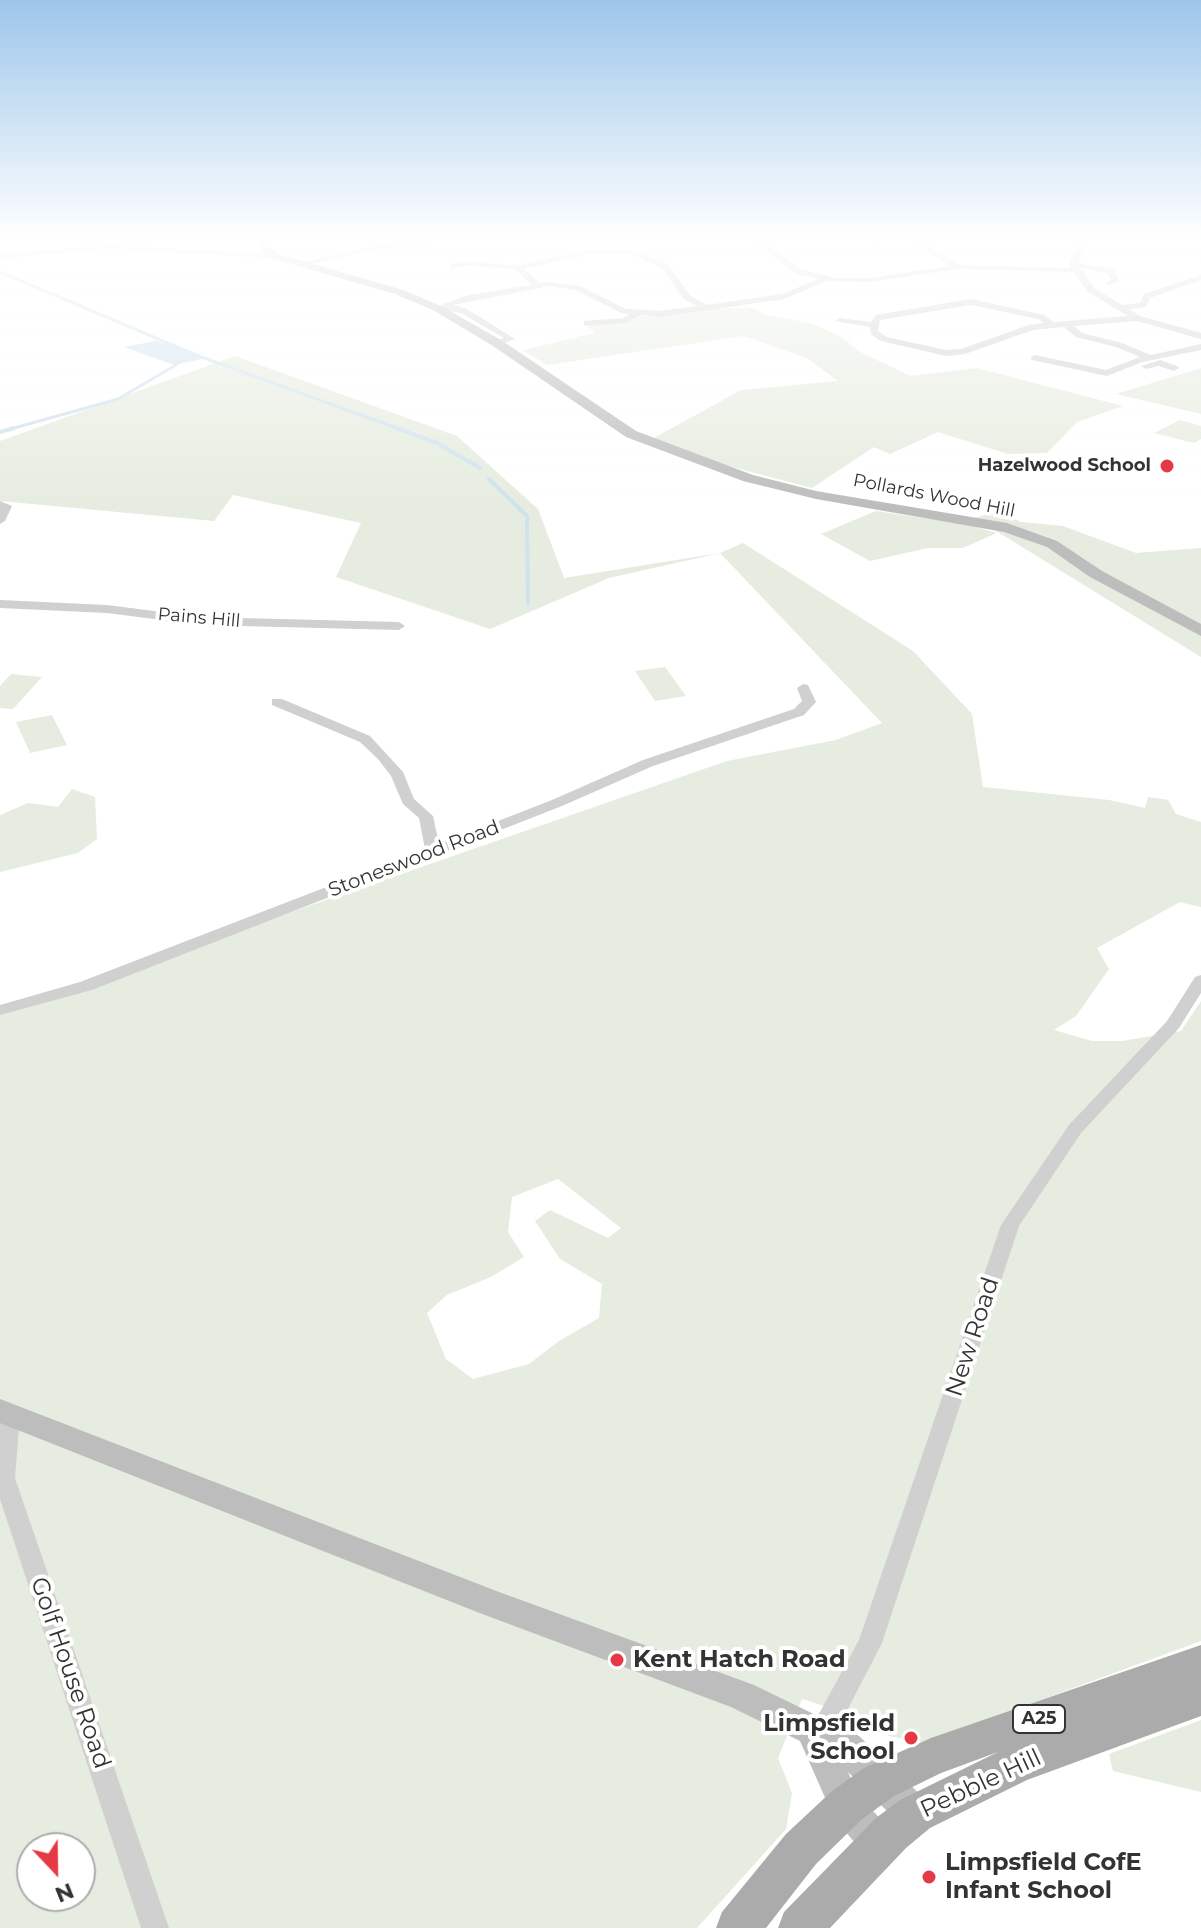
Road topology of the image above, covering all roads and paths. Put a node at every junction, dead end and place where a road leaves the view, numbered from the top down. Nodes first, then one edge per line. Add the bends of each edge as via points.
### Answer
1 (473, 327) edge
2 (874, 327) edge
3 (1032, 327) edge
4 (1070, 327) edge
5 (1169, 327) edge
6 (1201, 336) edge
7 (1201, 347) edge
8 (1035, 358) dead end
9 (1146, 362) junction
10 (1174, 368) dead end
11 (0, 504) edge
12 (0, 521) edge
13 (0, 604) edge
14 (399, 626) dead end
15 (1201, 631) edge
16 (803, 688) dead end
17 (277, 702) dead end
18 (433, 851) junction
19 (1201, 980) edge
20 (0, 1010) edge
21 (4, 1413) edge
22 (1201, 1663) edge
23 (1201, 1698) edge
24 (814, 1734) junction
25 (862, 1794) junction
26 (898, 1828) junction
27 (155, 1928) edge
28 (738, 1928) edge
29 (800, 1928) edge

1 - 15 street, Pollards Wood Hill via 631,434 748,478 1007,528 1037,539
2 - 3 street via 884,339 917,352 962,352
4 - 9 street
5 - 6 street
7 - 9 street
8 - 9 street via 1107,373
9 - 10 street
11 - 12 street via 7,506
13 - 14 street, Pains Hill via 107,609 201,621
16 - 18 street, Stoneswood Road via 809,702 799,712 648,763
17 - 18 street via 365,739 383,756 408,801 426,816
18 - 20 street, Stoneswood Road via 86,986
19 - 24 street, New Road via 1173,1024 1075,1129 1010,1225 870,1643 829,1720
21 - 24 street via 731,1691
21 - 27 street, Golf House Road via 4,1478
22 - 25 main road, Pebble Hill / A25 via 931,1757
23 - 26 main road, Pebble Hill via 1015,1765
24 - 25 street
25 - 26 street
25 - 26 street
25 - 28 main road, A25 via 801,1849
26 - 29 main road

